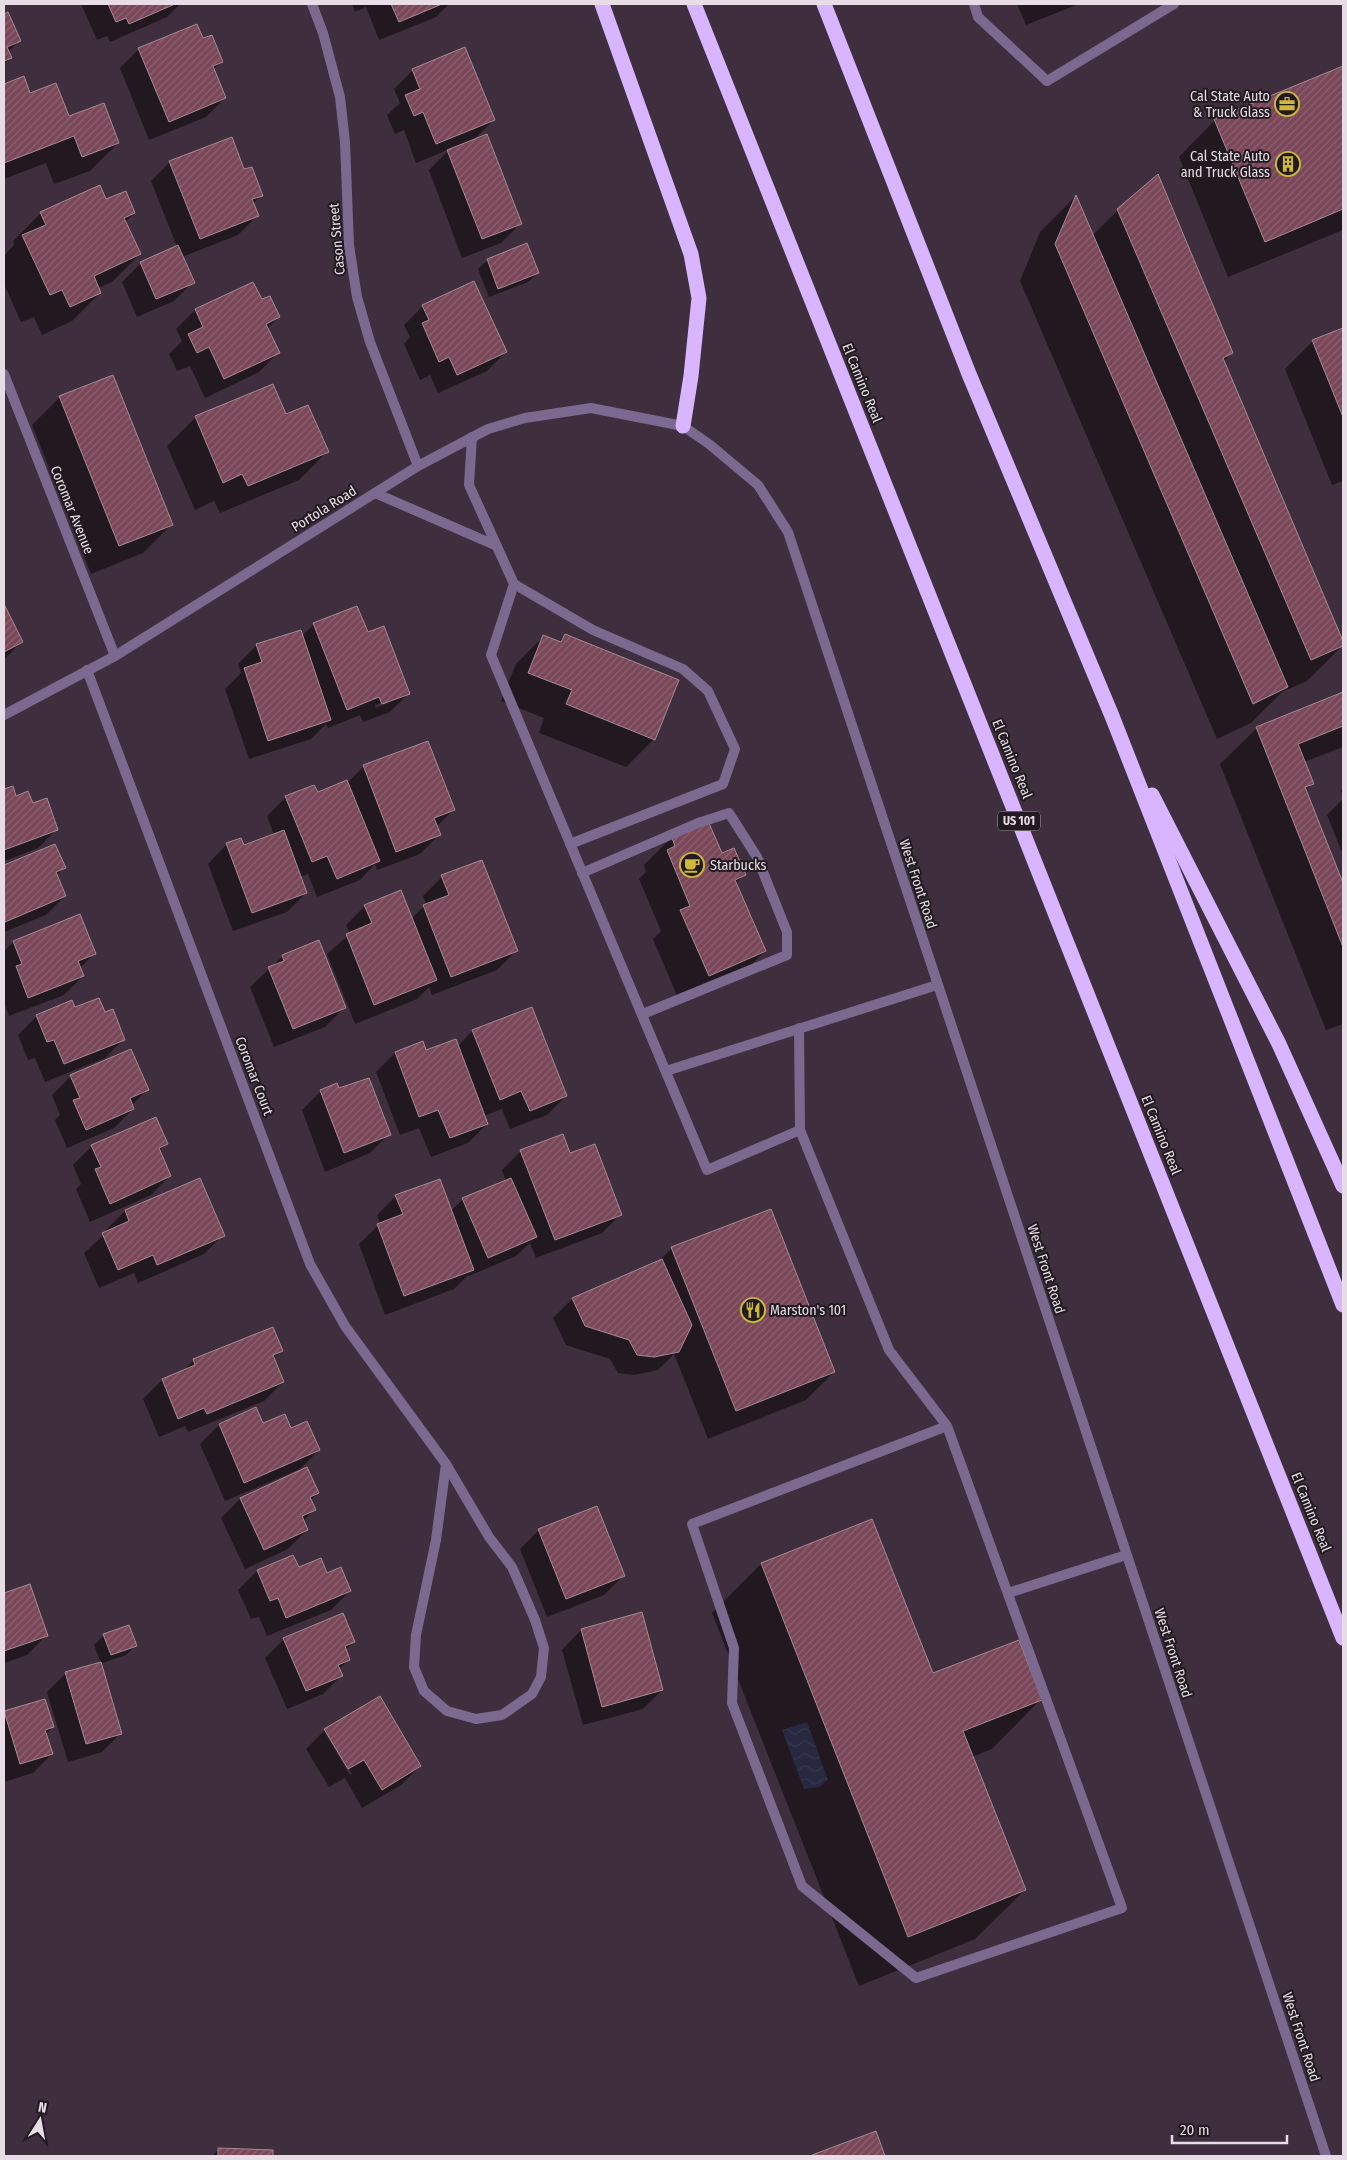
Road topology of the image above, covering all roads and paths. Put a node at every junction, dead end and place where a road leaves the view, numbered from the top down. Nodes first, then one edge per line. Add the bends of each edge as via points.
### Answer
1 (312, 4) edge
2 (602, 4) edge
3 (694, 4) edge
4 (824, 4) edge
5 (974, 4) edge
6 (1174, 4) edge
7 (4, 374) edge
8 (683, 426) junction
9 (472, 437) junction
10 (418, 466) junction
11 (375, 493) junction
12 (497, 546) junction
13 (514, 584) junction
14 (115, 656) junction
15 (87, 670) junction
16 (4, 715) edge
17 (1112, 716) junction
18 (570, 844) junction
19 (582, 873) junction
20 (937, 985) junction
21 (643, 1014) junction
22 (799, 1028) junction
23 (666, 1070) junction
24 (800, 1130) junction
25 (1343, 1186) edge
26 (1343, 1305) edge
27 (947, 1426) junction
28 (446, 1464) junction
29 (1126, 1555) junction
30 (1008, 1593) junction
31 (1343, 1638) edge
32 (1326, 2156) edge

1 - 10 street, Cason Street via 340,97 346,142 349,245 357,297 370,342
2 - 8 highway via 692,254 699,298
3 - 31 highway, El Camino Real / US 101
4 - 17 highway via 969,374
5 - 6 street via 978,16 1047,81
7 - 14 street, Coromar Avenue
8 - 9 street, Portola Road via 591,408 525,418
8 - 20 street, West Front Road via 758,485 788,532
9 - 10 street, Portola Road
9 - 12 street via 469,485
10 - 11 street, Portola Road
11 - 12 street
11 - 14 street, Portola Road
12 - 13 street
13 - 18 street via 491,655
13 - 18 street via 593,630 683,669 708,691 735,749 723,784
14 - 15 street, Portola Road
15 - 16 street, Portola Road
15 - 28 street, Coromar Court via 310,1264 345,1326
17 - 25 highway via 1279,1044
17 - 26 highway
18 - 19 street
19 - 21 street
19 - 21 street via 729,813 757,857 788,932 787,955
20 - 22 street
20 - 29 street, West Front Road
21 - 23 street
22 - 23 street
22 - 24 street
23 - 24 street via 707,1170
24 - 27 street via 889,1350
27 - 30 street
27 - 30 street via 692,1524 734,1648 732,1703 802,1886 916,1978 1122,1908
28 - 28 street, Coromar Court via 436,1540 416,1635 414,1668 424,1691 447,1711 476,1719 502,1715 532,1694 541,1677 544,1648 512,1567 488,1537
29 - 30 street
29 - 32 street, West Front Road

